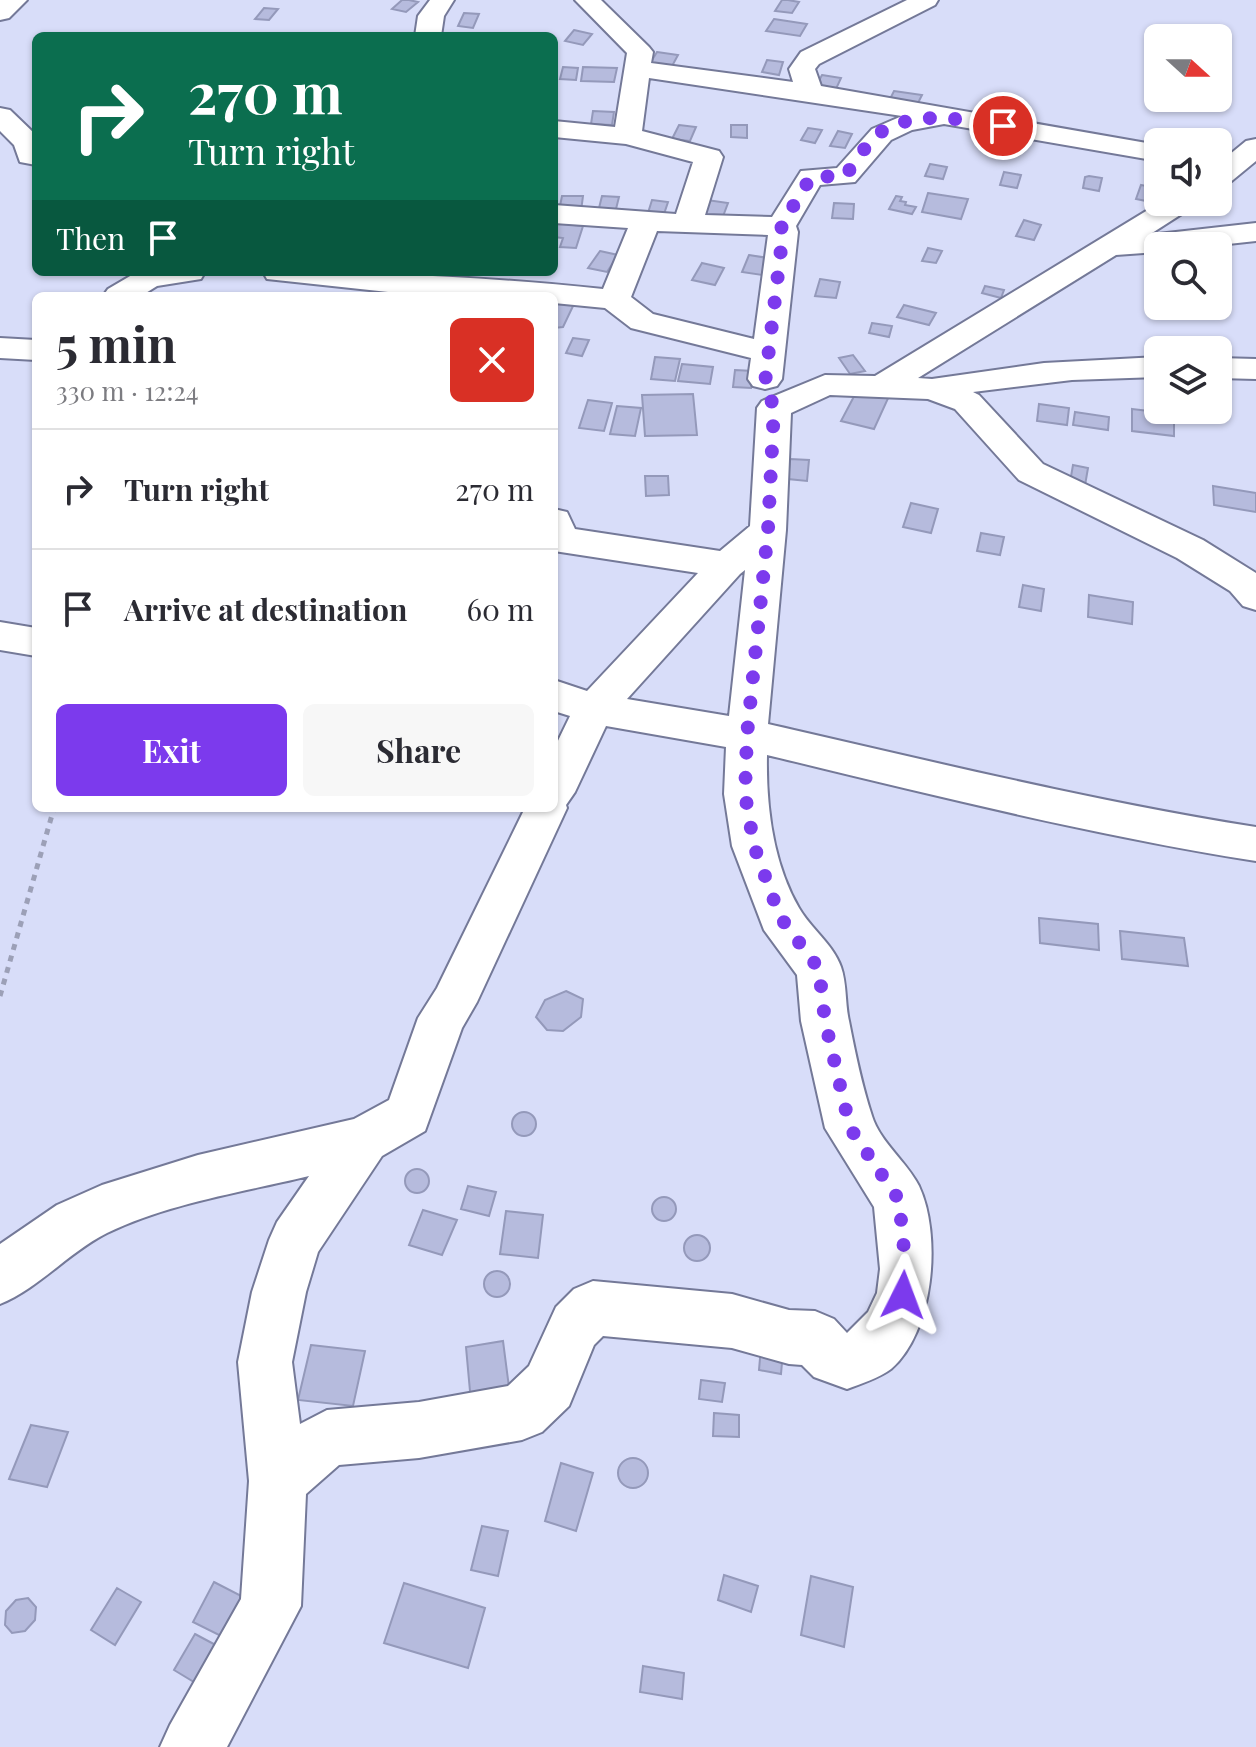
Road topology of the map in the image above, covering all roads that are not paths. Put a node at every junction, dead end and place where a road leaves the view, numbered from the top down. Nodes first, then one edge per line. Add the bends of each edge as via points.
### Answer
1 (15, 0) edge
2 (442, 0) edge
3 (587, 0) edge
4 (926, 0) edge
5 (0, 13) edge
6 (429, 32) edge
7 (639, 69) junction
8 (810, 92) junction
9 (0, 116) edge
10 (945, 117) junction
11 (558, 129) edge
12 (627, 136) junction
13 (32, 145) edge
14 (32, 146) edge
15 (1256, 147) edge
16 (0, 149) edge
17 (1144, 150) edge
18 (1232, 164) edge
19 (558, 214) edge
20 (1159, 216) edge
21 (646, 220) junction
22 (688, 224) junction
23 (781, 226) junction
24 (1256, 232) edge
25 (1108, 249) junction
26 (163, 276) edge
27 (311, 276) edge
28 (435, 291) edge
29 (126, 292) edge
30 (544, 292) edge
31 (558, 294) edge
32 (614, 300) junction
33 (0, 348) edge
34 (32, 350) edge
35 (770, 353) junction
36 (1144, 367) edge
37 (1232, 368) edge
38 (1256, 369) edge
39 (882, 386) junction
40 (932, 389) junction
41 (774, 408) junction
42 (768, 530) junction
43 (558, 531) edge
44 (727, 565) junction
45 (1256, 597) edge
46 (0, 636) edge
47 (32, 641) edge
48 (558, 696) edge
49 (594, 709) junction
50 (747, 735) junction
51 (558, 784) edge
52 (544, 812) edge
53 (1256, 844) edge
54 (364, 1140) junction
55 (0, 1278) edge
56 (278, 1481) junction
57 (192, 1747) edge

1 - 5 street
2 - 6 street
3 - 7 street via 640,52
4 - 8 street via 810,58 802,69
7 - 8 street
7 - 12 street
8 - 10 street
9 - 13 street
10 - 17 street
10 - 23 street via 902,123 879,133 845,176 814,175
11 - 12 street
12 - 22 street via 709,157
14 - 16 street
15 - 18 street
19 - 21 street
20 - 25 street
21 - 22 street
21 - 32 street
22 - 23 street
23 - 35 street
24 - 25 street
25 - 39 street
26 - 29 street
27 - 28 street
28 - 30 street
31 - 32 street
32 - 35 street via 642,321
33 - 34 street
35 - 41 street via 765,383
36 - 40 street via 1004,375
37 - 38 street
39 - 40 street
39 - 41 street via 825,385
40 - 45 street via 975,408 1040,478 1190,549 1243,582
41 - 42 street
42 - 44 street
42 - 50 street
43 - 44 street via 562,541
44 - 49 street
46 - 47 street
48 - 49 street
49 - 50 street
49 - 51 street
50 - 53 street via 1044,804
50 - 56 street via 745,794 754,846 780,917 819,969 825,1021 850,1128 899,1200 906,1269 903,1295 887,1331 871,1350 847,1362 833,1358 815,1338 789,1337 732,1321 593,1308 575,1326 549,1386 522,1412 419,1430 327,1438
52 - 54 street via 442,1018 408,1115
54 - 55 street via 102,1210
54 - 56 street via 295,1240 279,1292 265,1362
56 - 57 street via 271,1606

